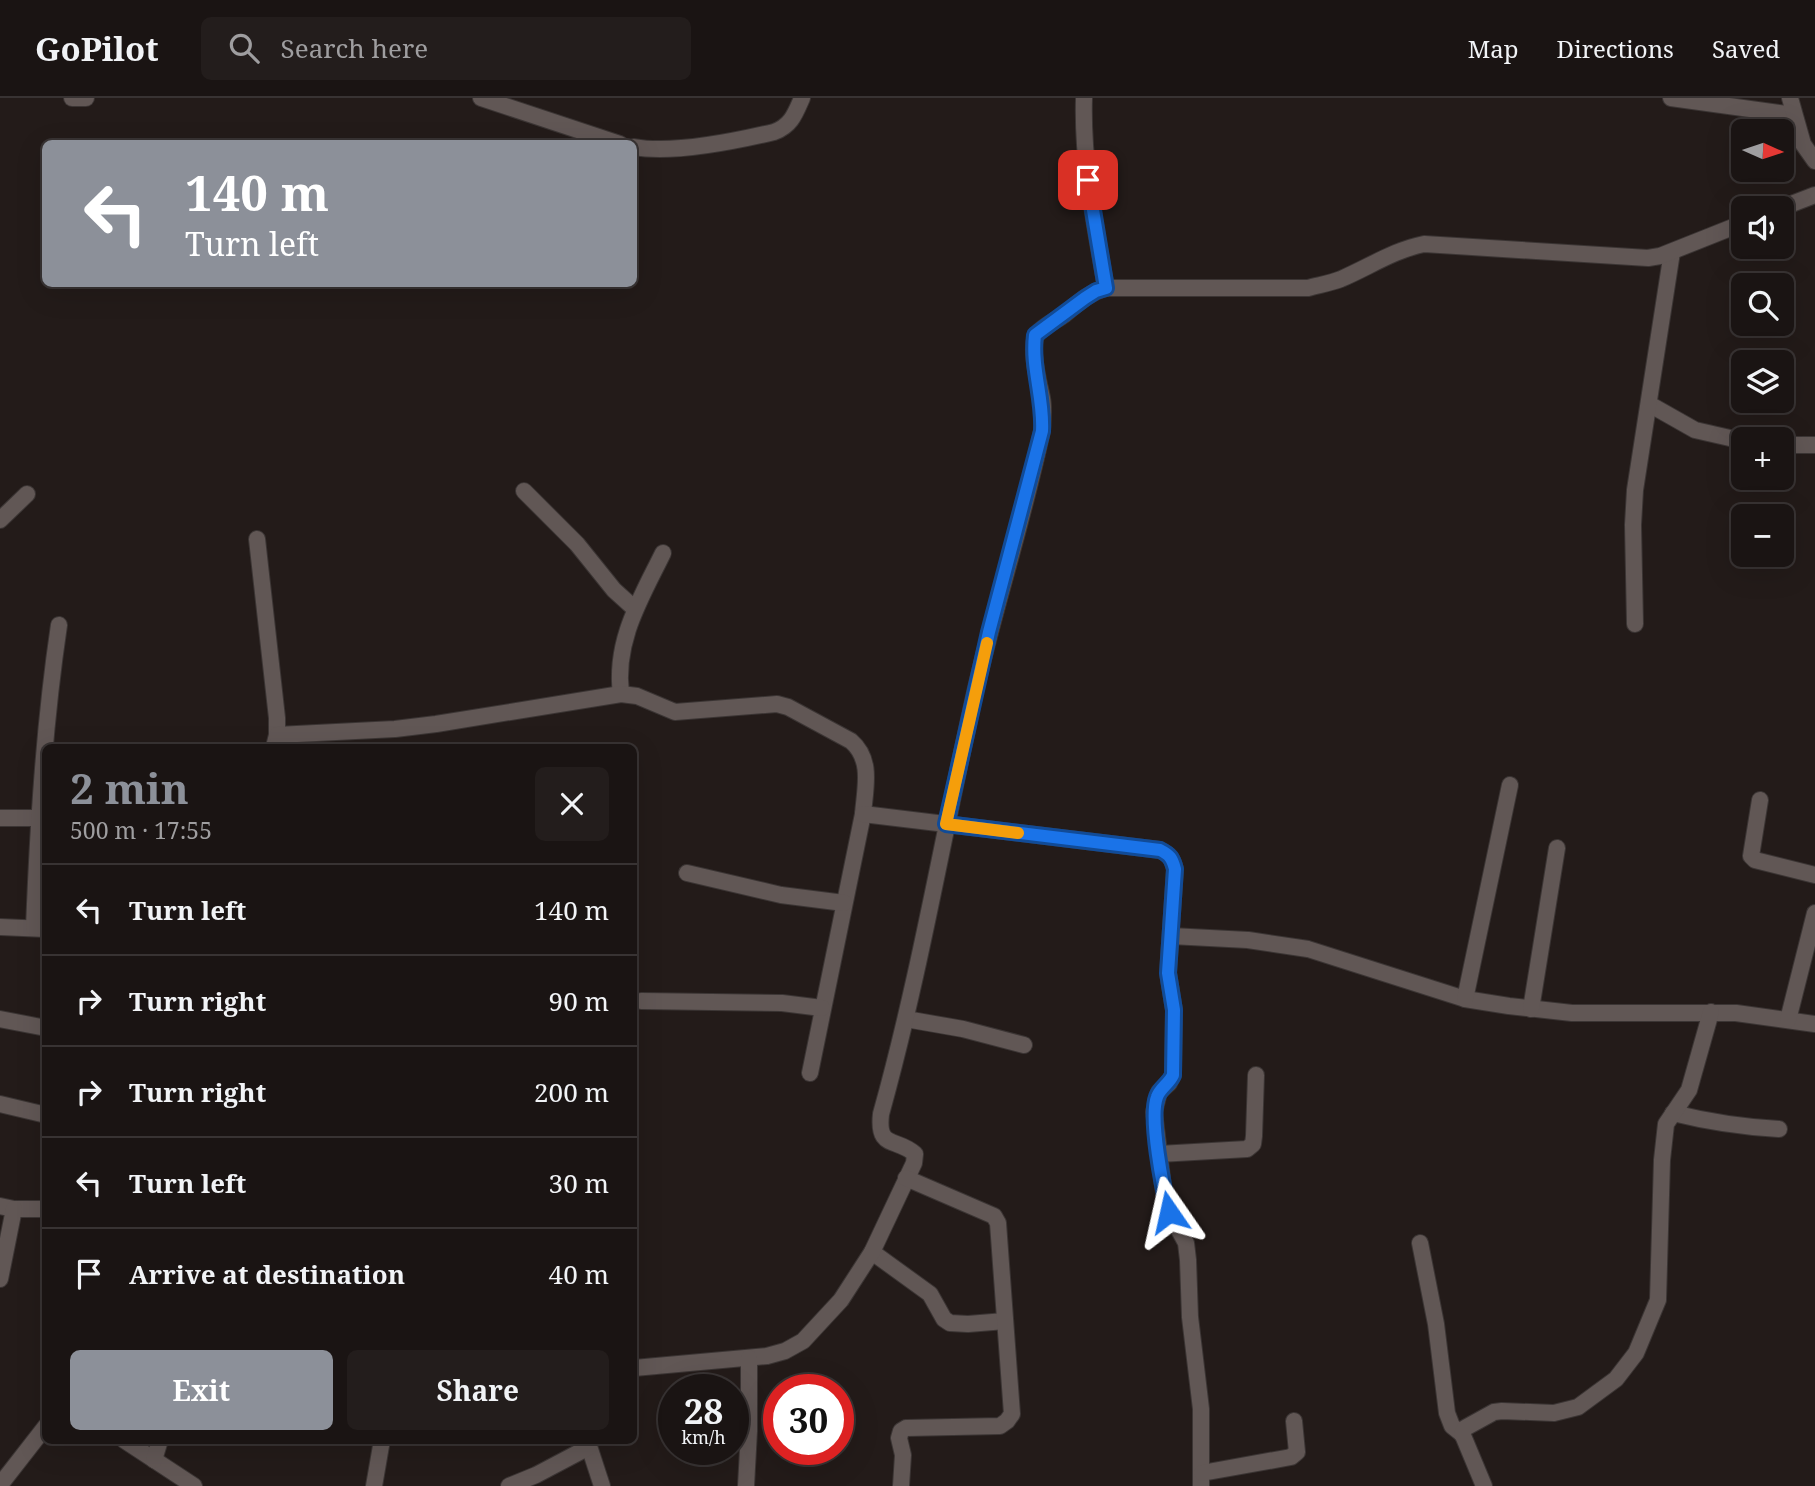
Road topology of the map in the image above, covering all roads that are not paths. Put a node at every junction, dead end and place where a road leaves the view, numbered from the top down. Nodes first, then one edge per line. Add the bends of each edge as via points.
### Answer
1 (73, 98) edge
2 (86, 98) edge
3 (481, 98) edge
4 (802, 98) edge
5 (1084, 98) edge
6 (1671, 98) edge
7 (1790, 98) edge
8 (1794, 115) junction
9 (608, 140) edge
10 (637, 147) edge
11 (1815, 161) edge
12 (1815, 195) edge
13 (1794, 203) edge
14 (1731, 228) edge
15 (1672, 252) junction
16 (1106, 288) junction
17 (1649, 404) junction
18 (1731, 438) edge
19 (1794, 445) edge
20 (1815, 445) edge
21 (524, 491) dead end
22 (27, 494) dead end
23 (0, 520) edge
24 (257, 538) dead end
25 (663, 553) dead end
26 (635, 610) junction
27 (1635, 624) dead end
28 (60, 625) dead end
29 (621, 694) junction
30 (276, 741) edge
31 (45, 744) edge
32 (42, 778) edge
33 (1510, 785) dead end
34 (1760, 800) dead end
35 (863, 814) junction
36 (0, 818) edge
37 (38, 818) junction
38 (946, 824) junction
39 (1557, 848) dead end
40 (687, 873) dead end
41 (1815, 876) edge
42 (844, 903) junction
43 (1815, 913) edge
44 (0, 926) edge
45 (40, 929) edge
46 (1171, 936) junction
47 (1465, 999) junction
48 (641, 1001) dead end
49 (822, 1008) junction
50 (1531, 1009) junction
51 (1711, 1012) junction
52 (906, 1018) junction
53 (0, 1019) edge
54 (1788, 1020) junction
55 (1815, 1024) edge
56 (42, 1027) edge
57 (1024, 1045) dead end
58 (810, 1073) dead end
59 (1256, 1075) dead end
60 (0, 1104) edge
61 (1673, 1113) junction
62 (42, 1114) dead end
63 (1779, 1129) dead end
64 (1159, 1154) junction
65 (906, 1178) junction
66 (7, 1207) edge
67 (42, 1209) edge
68 (1420, 1243) dead end
69 (872, 1252) junction
70 (0, 1279) edge
71 (1005, 1321) junction
72 (749, 1358) junction
73 (637, 1368) edge
74 (1294, 1422) dead end
75 (42, 1431) edge
76 (1462, 1434) junction
77 (130, 1444) edge
78 (159, 1444) edge
79 (381, 1444) edge
80 (588, 1444) edge
81 (154, 1460) junction
82 (1202, 1479) edge
83 (0, 1485) edge
84 (194, 1486) edge
85 (374, 1486) edge
86 (509, 1486) edge
87 (602, 1486) edge
88 (746, 1486) edge
89 (901, 1486) edge
90 (1484, 1486) edge

1 - 2 street
3 - 9 street
4 - 10 street via 792,122 774,132 714,144
5 - 16 street via 1088,180
6 - 8 street
7 - 8 street
8 - 11 street via 1803,144
12 - 13 street
14 - 15 street
15 - 16 street via 1647,258 1424,244 1339,280 1308,288
15 - 17 street
16 - 38 street via 1035,335 1042,431 989,632
17 - 18 street via 1695,430
17 - 27 street via 1633,524
19 - 20 street
21 - 26 street
22 - 23 street
24 - 30 street
25 - 26 street
26 - 29 street via 619,659
28 - 31 street
29 - 30 street via 409,727
29 - 35 street via 675,712 768,704 788,708 860,749 867,771
32 - 37 street
33 - 47 street
34 - 41 street via 1751,856
35 - 38 street
35 - 42 street
36 - 37 street
37 - 45 street
38 - 46 street via 1168,854 1175,869
38 - 52 street
39 - 50 street
40 - 42 street via 781,895
42 - 49 street
43 - 54 street
44 - 45 street
46 - 47 street via 1308,949
46 - 64 street via 1168,973 1174,1010 1173,1075 1156,1100
47 - 50 street
48 - 49 street
49 - 58 street
50 - 51 street
51 - 54 street
51 - 61 street via 1689,1090
52 - 57 street
52 - 65 street via 880,1127 884,1139 915,1154
53 - 56 street
54 - 55 street
59 - 64 street via 1253,1144 1247,1149
60 - 62 street
61 - 63 street via 1712,1123
61 - 76 street via 1663,1139 1658,1300 1636,1353 1616,1379 1578,1406 1554,1413 1502,1410 1465,1428
64 - 82 street via 1169,1212 1186,1243 1201,1409
65 - 69 street
65 - 71 street via 994,1216
66 - 67 street
66 - 70 street
68 - 76 street via 1447,1413
69 - 71 street via 930,1294 950,1323
69 - 72 street via 841,1300 803,1341 785,1352
71 - 89 street via 1012,1414 1007,1422 901,1431
72 - 73 street
72 - 88 street
74 - 82 street via 1298,1447 1291,1457
75 - 83 street
76 - 90 street
77 - 81 street
78 - 81 street
79 - 85 street
80 - 86 street
80 - 87 street
81 - 84 street

